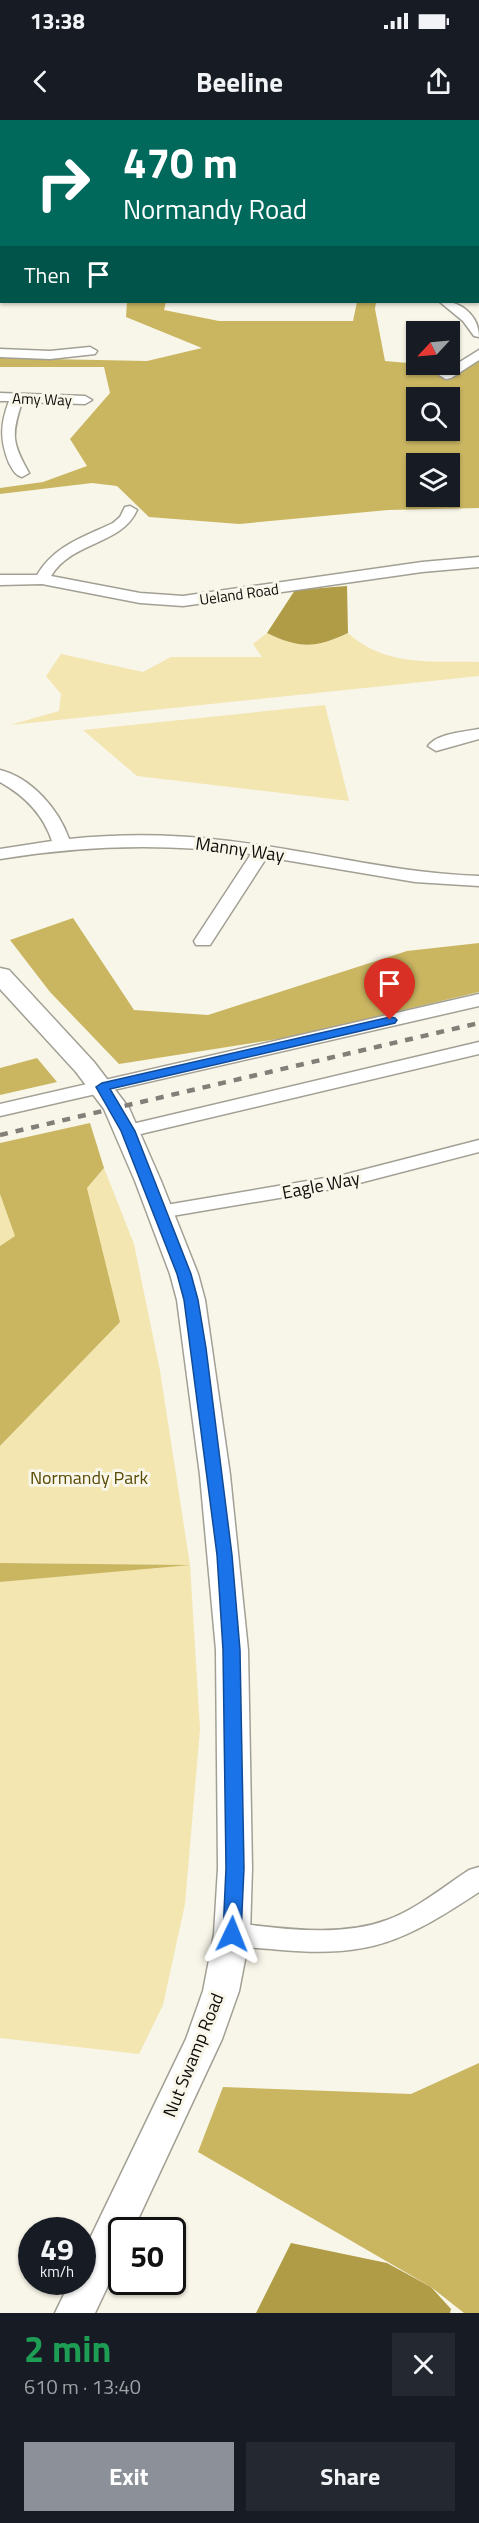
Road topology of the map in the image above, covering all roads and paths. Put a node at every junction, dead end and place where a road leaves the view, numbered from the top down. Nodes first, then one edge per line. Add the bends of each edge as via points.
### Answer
1 (447, 303) edge
2 (479, 333) edge
3 (90, 351) dead end
4 (0, 353) edge
5 (479, 354) edge
6 (460, 366) edge
7 (0, 398) edge
8 (17, 398) junction
9 (85, 400) dead end
10 (3, 446) edge
11 (22, 473) dead end
12 (130, 510) dead end
13 (479, 562) edge
14 (42, 579) junction
15 (0, 580) edge
16 (479, 734) edge
17 (436, 746) dead end
18 (0, 775) edge
19 (62, 844) junction
20 (262, 851) junction
21 (0, 854) edge
22 (479, 881) edge
23 (203, 941) dead end
24 (0, 975) edge
25 (479, 1000) edge
26 (479, 1048) edge
27 (102, 1087) junction
28 (0, 1110) edge
29 (128, 1131) junction
30 (479, 1146) edge
31 (160, 1212) junction
32 (479, 1878) edge
33 (232, 1934) junction
34 (75, 2313) edge

1 - 2 street via 468,318
3 - 4 street via 50,355
5 - 6 street
7 - 8 street, Amy Way
8 - 9 street, Amy Way
8 - 10 street
10 - 11 street
12 - 14 street via 118,526 57,556
13 - 14 street, Ueland Road via 183,601 140,598
14 - 15 street, Ueland Road
16 - 17 street
18 - 19 street via 45,807
19 - 20 street, Manny Way via 165,841
19 - 21 street, Manny Way
20 - 22 street, Manny Way via 415,877
20 - 23 street
24 - 27 main road, Nut Swamp Road
25 - 27 street
26 - 29 street
27 - 28 street
27 - 29 main road, Nut Swamp Road
29 - 31 main road, Nut Swamp Road
30 - 31 street, Eagle Way via 344,1181
31 - 33 main road, Nut Swamp Road via 191,1300 225,1555 234,1718
32 - 33 street via 404,1924 364,1938 335,1942
33 - 34 main road, Nut Swamp Road via 220,1991 204,2039

